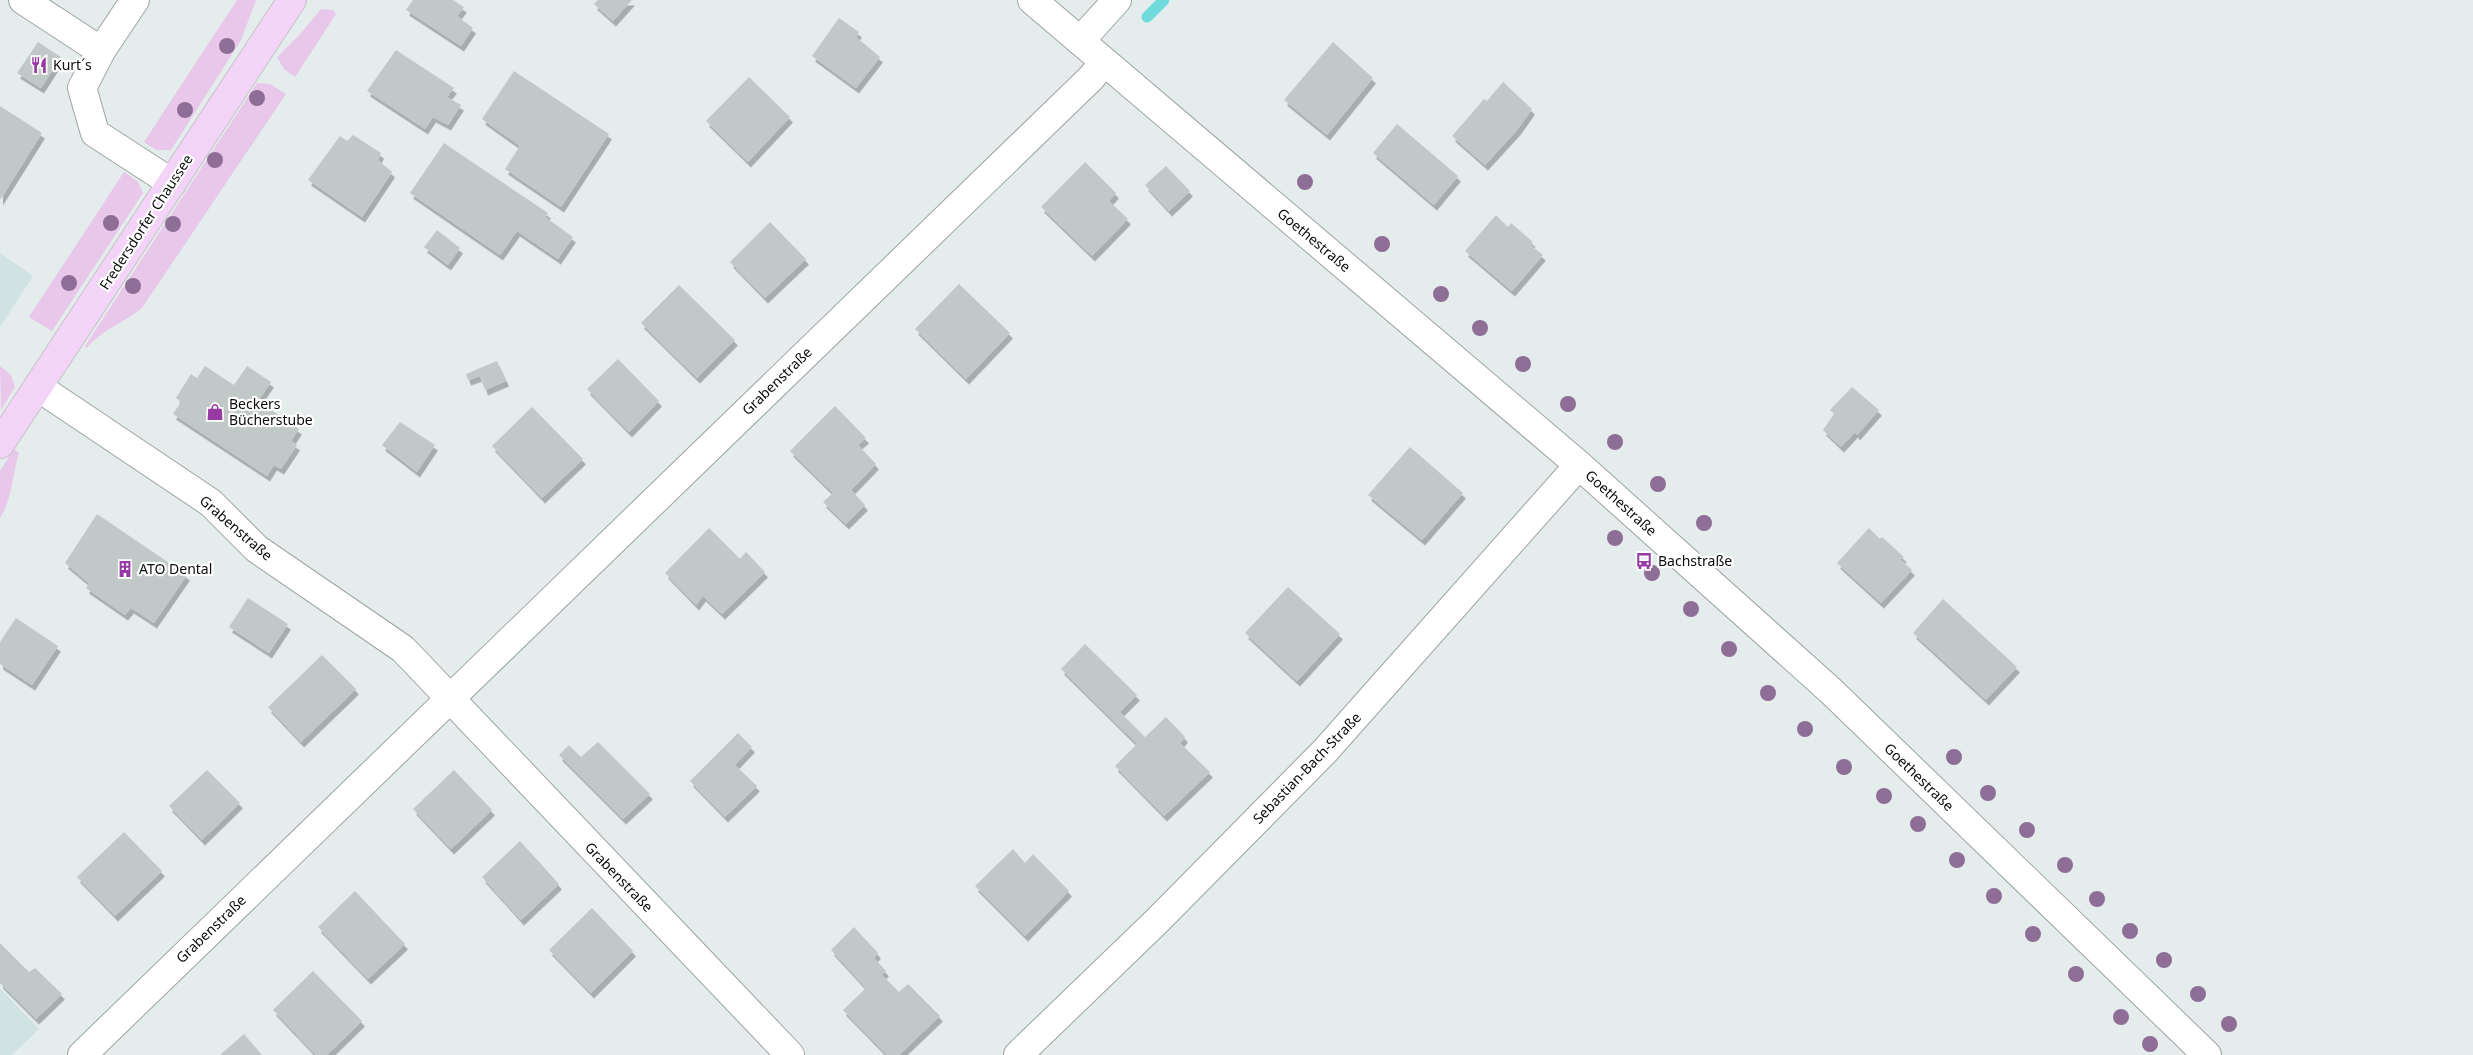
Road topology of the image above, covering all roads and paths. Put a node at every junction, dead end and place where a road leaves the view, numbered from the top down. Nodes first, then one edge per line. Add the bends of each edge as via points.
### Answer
1 (23, 0) edge
2 (135, 0) edge
3 (292, 0) edge
4 (1032, 0) edge
5 (1117, 0) edge
6 (1080, 41) junction
7 (101, 52) junction
8 (1104, 62) junction
9 (172, 183) junction
10 (38, 387) junction
11 (0, 444) edge
12 (1579, 465) junction
13 (448, 698) junction
14 (82, 1055) edge
15 (790, 1055) edge
16 (1018, 1055) edge
17 (2207, 1055) edge

1 - 7 street
2 - 7 street
3 - 9 main road, Fredersdorfer Chaussee
4 - 6 street, Goethestraße
5 - 6 street
6 - 8 street, Goethestraße
7 - 9 street via 82,88 95,133
8 - 12 street, Goethestraße
8 - 13 street, Grabenstraße
9 - 10 main road, Fredersdorfer Chaussee
10 - 11 main road, Fredersdorfer Chaussee
10 - 13 street, Grabenstraße via 211,503 257,549 403,649
12 - 16 street, Sebastian-Bach-Straße via 1325,751
12 - 17 street, Goethestraße via 1831,691
13 - 14 street, Grabenstraße
13 - 15 street, Grabenstraße

